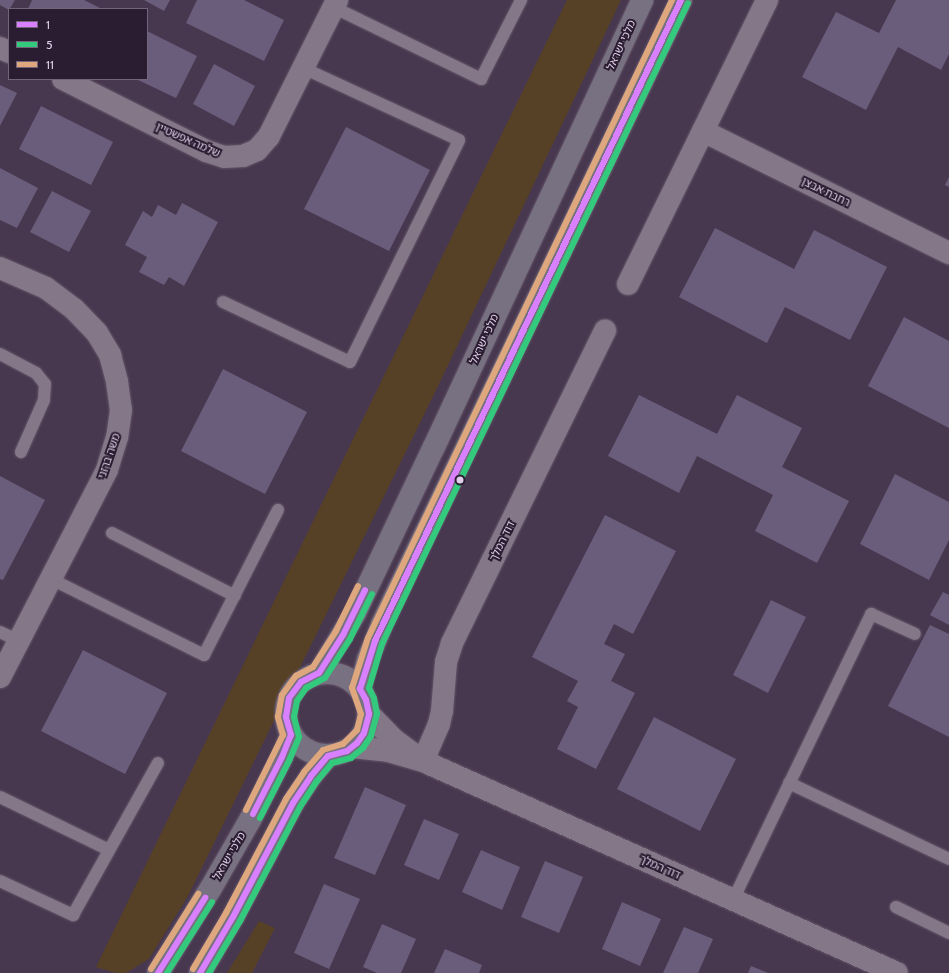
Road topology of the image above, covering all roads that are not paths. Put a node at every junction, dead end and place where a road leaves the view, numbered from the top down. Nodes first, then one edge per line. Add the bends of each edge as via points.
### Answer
1 (521, 0) edge
2 (642, 0) edge
3 (681, 0) edge
4 (767, 0) edge
5 (329, 2) edge
6 (303, 68) junction
7 (65, 80) edge
8 (703, 131) junction
9 (949, 252) edge
10 (0, 268) edge
11 (628, 284) dead end
12 (223, 302) dead end
13 (606, 330) dead end
14 (0, 354) edge
15 (20, 452) dead end
16 (278, 510) dead end
17 (112, 533) dead end
18 (51, 579) junction
19 (234, 596) junction
20 (915, 634) dead end
21 (9, 636) edge
22 (319, 674) junction
23 (0, 677) edge
24 (360, 689) junction
25 (369, 714) junction
26 (291, 735) junction
27 (352, 747) junction
28 (328, 756) junction
29 (423, 761) junction
30 (158, 764) dead end
31 (788, 783) junction
32 (0, 797) edge
33 (109, 850) junction
34 (949, 859) edge
35 (0, 881) edge
36 (733, 900) junction
37 (896, 907) dead end
38 (949, 933) edge
39 (158, 973) edge
40 (200, 973) edge
41 (897, 973) edge

1 - 5 lane via 481,79
2 - 22 street, מלכי ישראל via 355,613
3 - 24 street via 382,624 368,659
4 - 8 street
5 - 6 street, שלמה אפשטיין
6 - 7 street, שלמה אפשטיין via 269,136 258,150 242,156 224,157 206,151
6 - 12 lane via 459,140 350,362
8 - 9 street, רחבת אבצן
8 - 11 street
10 - 18 street, משה ברזני via 46,288 74,310 96,333 110,355 117,382 121,410 117,437 107,470
13 - 29 street, דוד המלך via 452,643 446,662 439,724
14 - 15 lane via 36,373 45,384 44,400
16 - 19 lane
17 - 19 lane
18 - 19 lane via 204,655
18 - 21 street, משה ברזני
20 - 31 lane via 872,614
21 - 23 street, משה ברזני
22 - 24 street via 345,676
22 - 26 street via 301,682 289,698 286,717
24 - 25 street
25 - 27 street via 364,733
25 - 29 street, דוד המלך via 392,738
26 - 28 street via 304,749
26 - 39 street, מלכי ישראל via 250,820
27 - 28 street via 341,754
27 - 29 street, דוד המלך via 388,750
28 - 40 street via 293,804
29 - 36 street, דוד המלך
30 - 33 lane
31 - 34 lane
31 - 36 lane
32 - 33 lane
33 - 35 lane via 73,915
36 - 41 street, דוד המלך
37 - 38 lane

